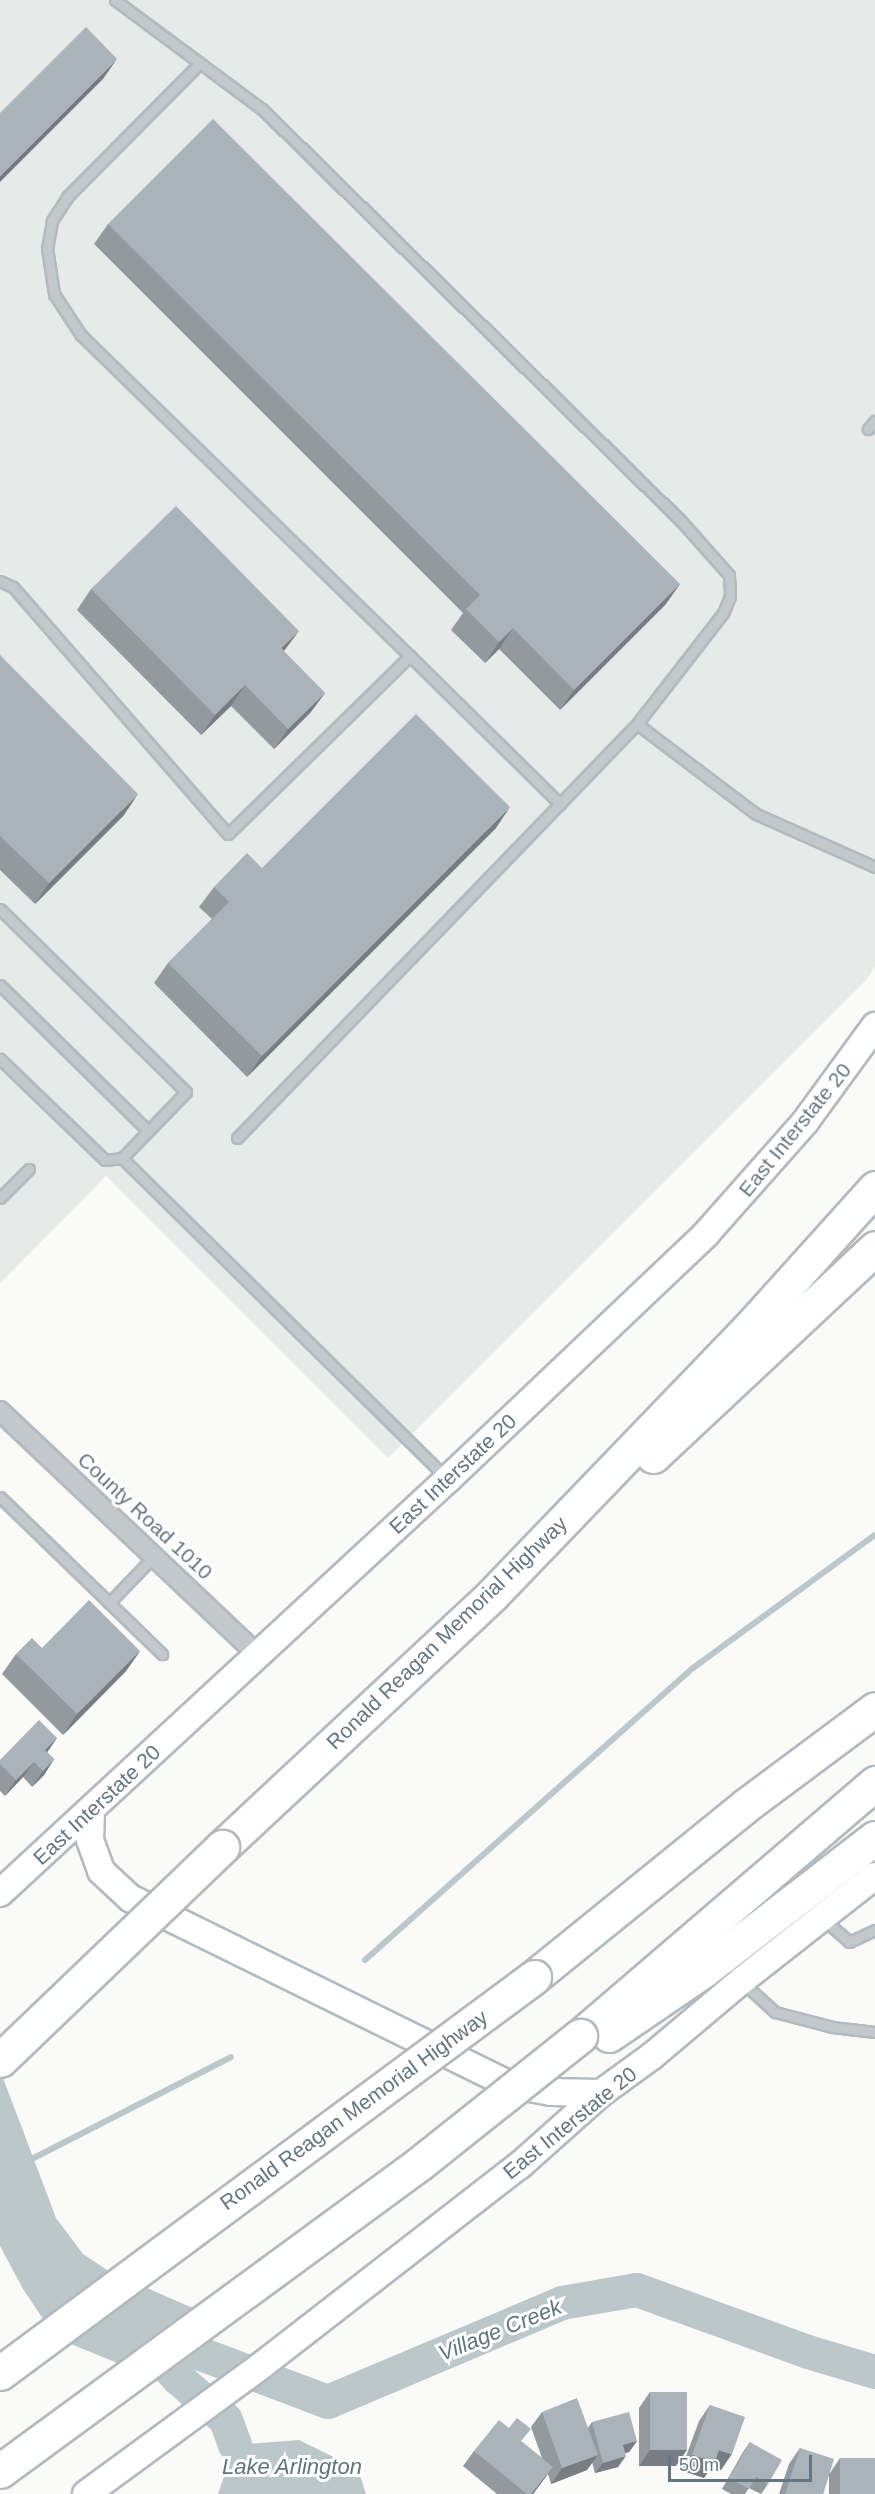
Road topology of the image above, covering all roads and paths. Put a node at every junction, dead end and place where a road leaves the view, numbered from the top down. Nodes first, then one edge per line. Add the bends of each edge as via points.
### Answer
1 (115, 0) edge
2 (198, 65) junction
3 (0, 581) edge
4 (410, 656) junction
5 (637, 724) junction
6 (560, 804) junction
7 (875, 867) edge
8 (0, 909) edge
9 (0, 985) edge
10 (875, 1026) edge
11 (0, 1059) edge
12 (148, 1131) junction
13 (237, 1138) dead end
14 (122, 1158) junction
15 (29, 1169) dead end
16 (875, 1188) edge
17 (0, 1198) edge
18 (875, 1248) edge
19 (0, 1411) edge
20 (448, 1479) junction
21 (0, 1497) edge
22 (154, 1556) junction
23 (493, 1594) junction
24 (109, 1603) junction
25 (162, 1654) dead end
26 (258, 1655) junction
27 (875, 1709) edge
28 (875, 1783) edge
29 (91, 1812) junction
30 (875, 1838) edge
31 (875, 1876) edge
32 (0, 1893) edge
33 (820, 1917) junction
34 (875, 1930) edge
35 (741, 1981) junction
36 (875, 2032) edge
37 (585, 2042) junction
38 (0, 2060) edge
39 (601, 2093) junction
40 (0, 2373) edge
41 (0, 2471) edge
42 (86, 2494) edge

1 - 2 lane
2 - 4 lane via 68,196 57,213 47,248 54,294 81,334
2 - 5 lane via 262,109 681,521 729,575 730,596 723,613
3 - 4 lane via 13,587 228,834
4 - 6 lane
5 - 6 lane
5 - 7 lane via 756,814
6 - 13 lane
8 - 12 lane via 186,1092
9 - 12 lane
10 - 20 main road, East Interstate 20 via 805,1122 706,1234
11 - 14 lane via 105,1160
12 - 14 lane
14 - 20 lane
15 - 17 lane
16 - 23 highway, Ronald Reagan Memorial Highway via 750,1327
18 - 23 highway via 683,1430
19 - 22 street, County Road 1010
20 - 26 main road, East Interstate 20
21 - 24 lane
22 - 24 lane
22 - 26 street, County Road 1010
23 - 38 highway, Ronald Reagan Memorial Highway, bridge
24 - 25 lane
26 - 29 main road, East Interstate 20
27 - 40 highway, Ronald Reagan Memorial Highway, bridge via 745,1806 534,1977
28 - 37 highway
29 - 32 main road, East Interstate 20
29 - 39 main road via 90,1840 101,1871 130,1898 508,2084 551,2092
30 - 37 highway via 704,1970
31 - 33 main road, East Interstate 20
33 - 34 lane via 849,1942
33 - 35 main road, East Interstate 20
35 - 36 lane via 775,2012 832,2027
35 - 39 main road, East Interstate 20
37 - 41 highway, bridge
39 - 42 main road, East Interstate 20 via 519,2166 262,2365

